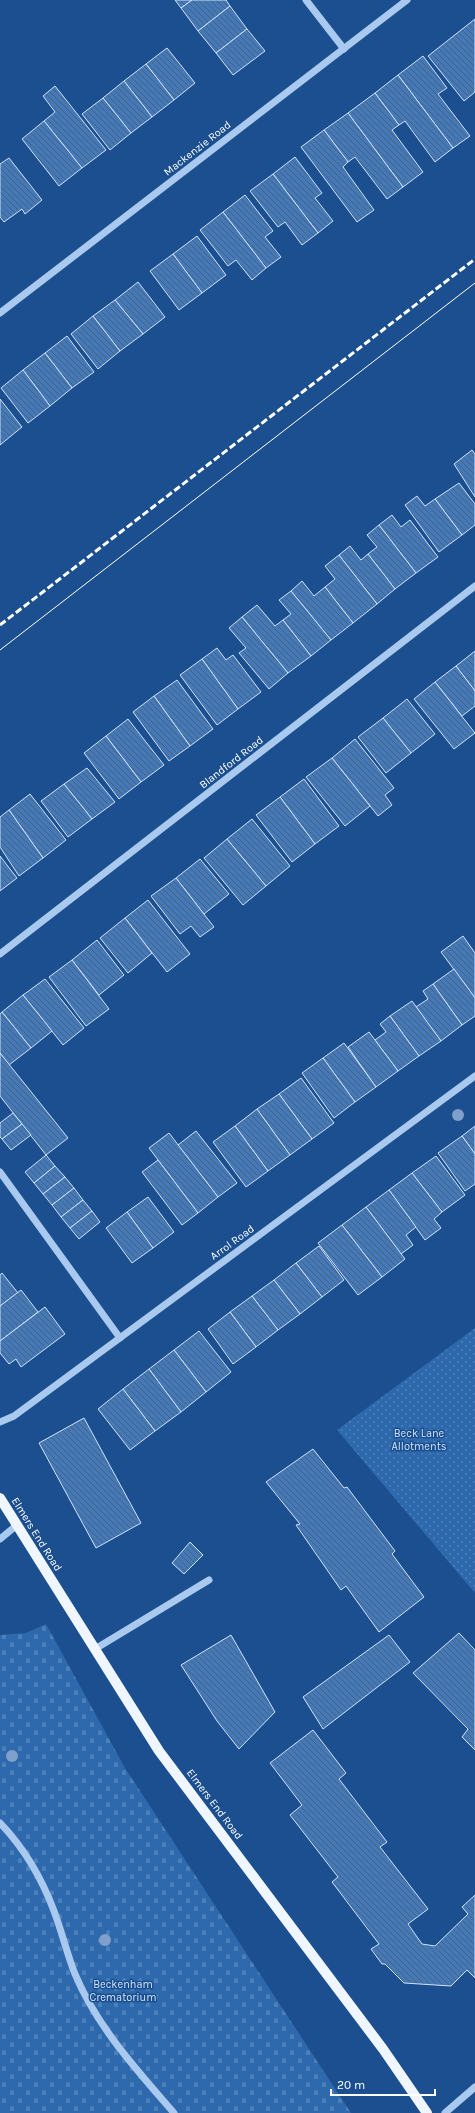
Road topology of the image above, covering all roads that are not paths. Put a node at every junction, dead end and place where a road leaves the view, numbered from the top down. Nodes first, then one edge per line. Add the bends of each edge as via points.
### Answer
1 (306, 0) edge
2 (407, 0) edge
3 (344, 49) junction
4 (0, 313) edge
5 (475, 586) edge
6 (0, 954) edge
7 (475, 1076) edge
8 (0, 1172) edge
9 (120, 1338) junction
10 (0, 1422) edge
11 (0, 1498) edge
12 (17, 1524) junction
13 (0, 1540) edge
14 (209, 1580) dead end
15 (95, 1649) junction
16 (0, 1823) edge
17 (475, 2087) edge
18 (174, 2113) edge
19 (427, 2113) edge
20 (446, 2113) edge

1 - 3 street
2 - 3 street, Mackenzie Road
3 - 4 street, Mackenzie Road
5 - 6 street, Blandford Road
7 - 9 street, Arrol Road
8 - 9 street
9 - 10 street, Arrol Road via 14,1416
11 - 12 main road, Elmers End Road
12 - 13 street
12 - 15 main road, Elmers End Road
14 - 15 street
15 - 19 main road, Elmers End Road via 159,1750 383,2049
16 - 18 street via 12,1836 35,1871 53,1910 75,1975 92,2007 120,2049
17 - 20 street

